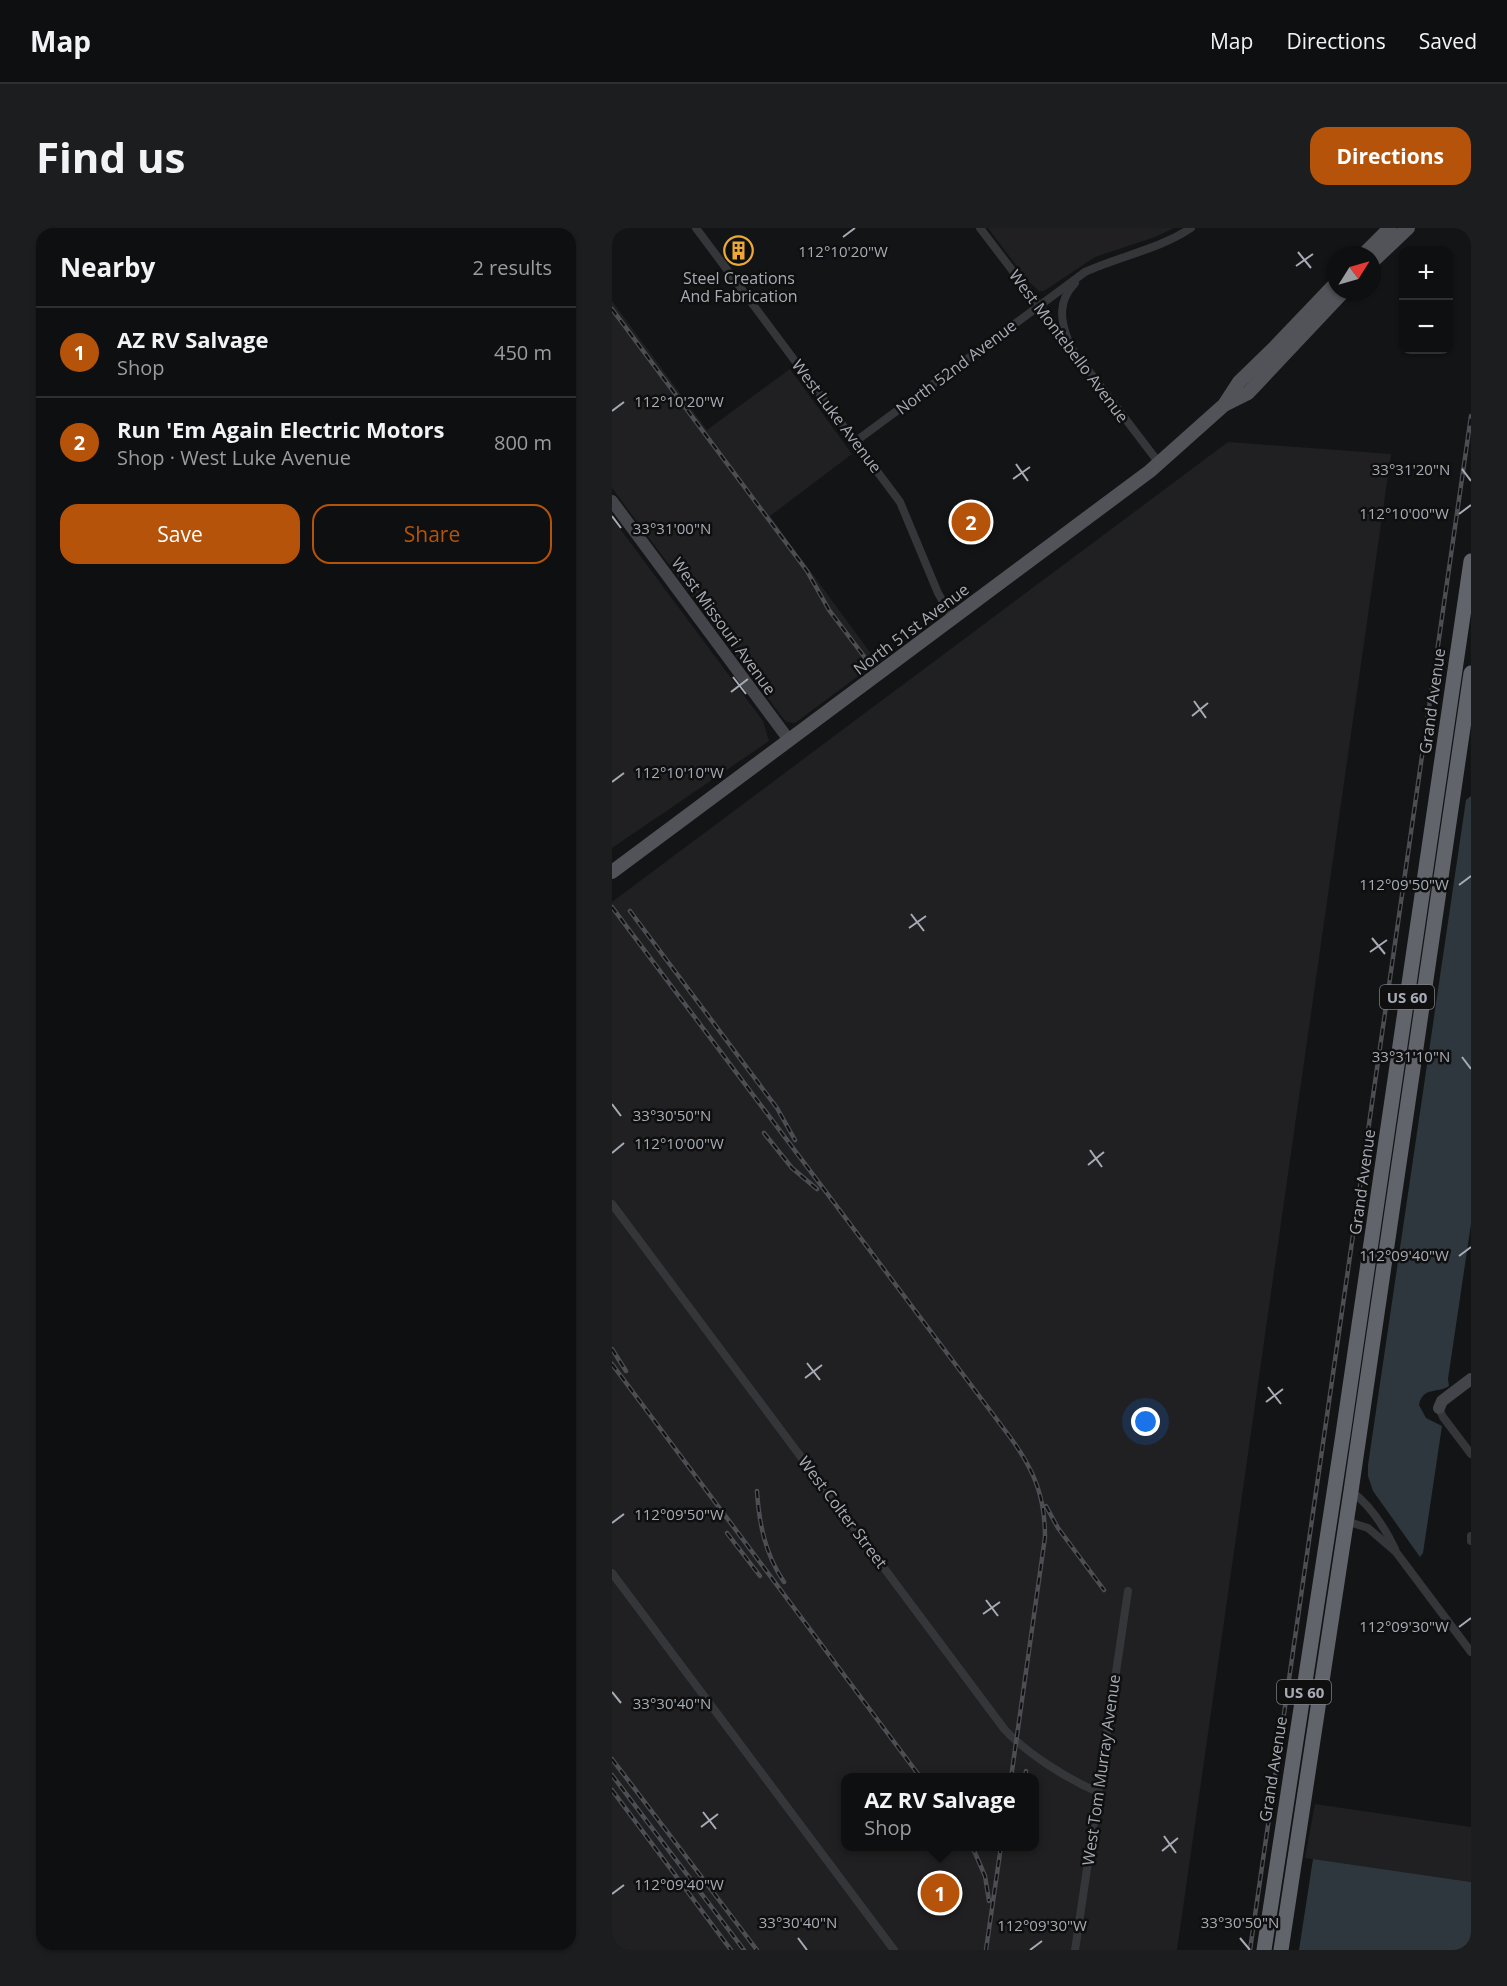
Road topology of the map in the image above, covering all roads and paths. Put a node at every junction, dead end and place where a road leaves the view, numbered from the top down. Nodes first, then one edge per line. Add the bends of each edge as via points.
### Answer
1 (697, 228) edge
2 (980, 228) edge
3 (1191, 228) edge
4 (1390, 228) edge
5 (1408, 228) edge
6 (1372, 246) edge
7 (1381, 254) edge
8 (1085, 272) junction
9 (1327, 292) edge
10 (1336, 300) edge
11 (1038, 306) junction
12 (1072, 350) junction
13 (1224, 405) junction
14 (856, 441) junction
15 (1159, 463) junction
16 (612, 501) edge
17 (1471, 561) edge
18 (953, 619) junction
19 (1471, 673) edge
20 (789, 740) junction
21 (612, 872) edge
22 (612, 1204) edge
23 (1471, 1379) edge
24 (1439, 1408) joint
25 (1343, 1434) junction
26 (1471, 1454) edge
27 (1351, 1491) junction
28 (1347, 1521) junction
29 (1471, 1536) edge
30 (1471, 1541) edge
31 (1396, 1552) junction
32 (612, 1573) edge
33 (1128, 1591) dead end
34 (1471, 1652) edge
35 (1098, 1792) junction
36 (894, 1950) edge
37 (1076, 1950) edge
38 (1264, 1950) edge
39 (1281, 1950) edge

1 - 14 street, West Luke Avenue
2 - 11 street, West Montebello Avenue
3 - 8 street, North 52nd Avenue
4 - 6 main road
5 - 7 main road
8 - 11 street, North 52nd Avenue
8 - 12 street, North 52nd Avenue via 1070,288 1060,312
9 - 13 main road, North 51st Avenue via 1239,382
10 - 13 main road, North 51st Avenue via 1248,393
11 - 12 street, West Montebello Avenue
11 - 14 street, North 52nd Avenue
12 - 15 street, West Montebello Avenue
13 - 15 main road, North 51st Avenue
14 - 18 street, West Luke Avenue via 900,502
15 - 18 main road, North 51st Avenue
16 - 20 street, West Missouri Avenue
17 - 25 highway, Grand Avenue / US 60
18 - 20 main road, North 51st Avenue
19 - 27 highway, Grand Avenue / US 60
20 - 21 main road, North 51st Avenue
22 - 35 street, West Colter Street via 1005,1730 1054,1768
23 - 24 street via 1442,1401
24 - 26 street
25 - 28 highway via 1348,1450 1339,1509
25 - 38 highway, Grand Avenue / US 60
27 - 28 highway, Grand Avenue / US 60
27 - 31 street via 1362,1498
28 - 31 street via 1368,1528
28 - 39 highway, Grand Avenue / US 60
29 - 30 street
31 - 34 street
32 - 36 street
33 - 35 street, West Tom Murray Avenue
35 - 37 street, West Tom Murray Avenue

